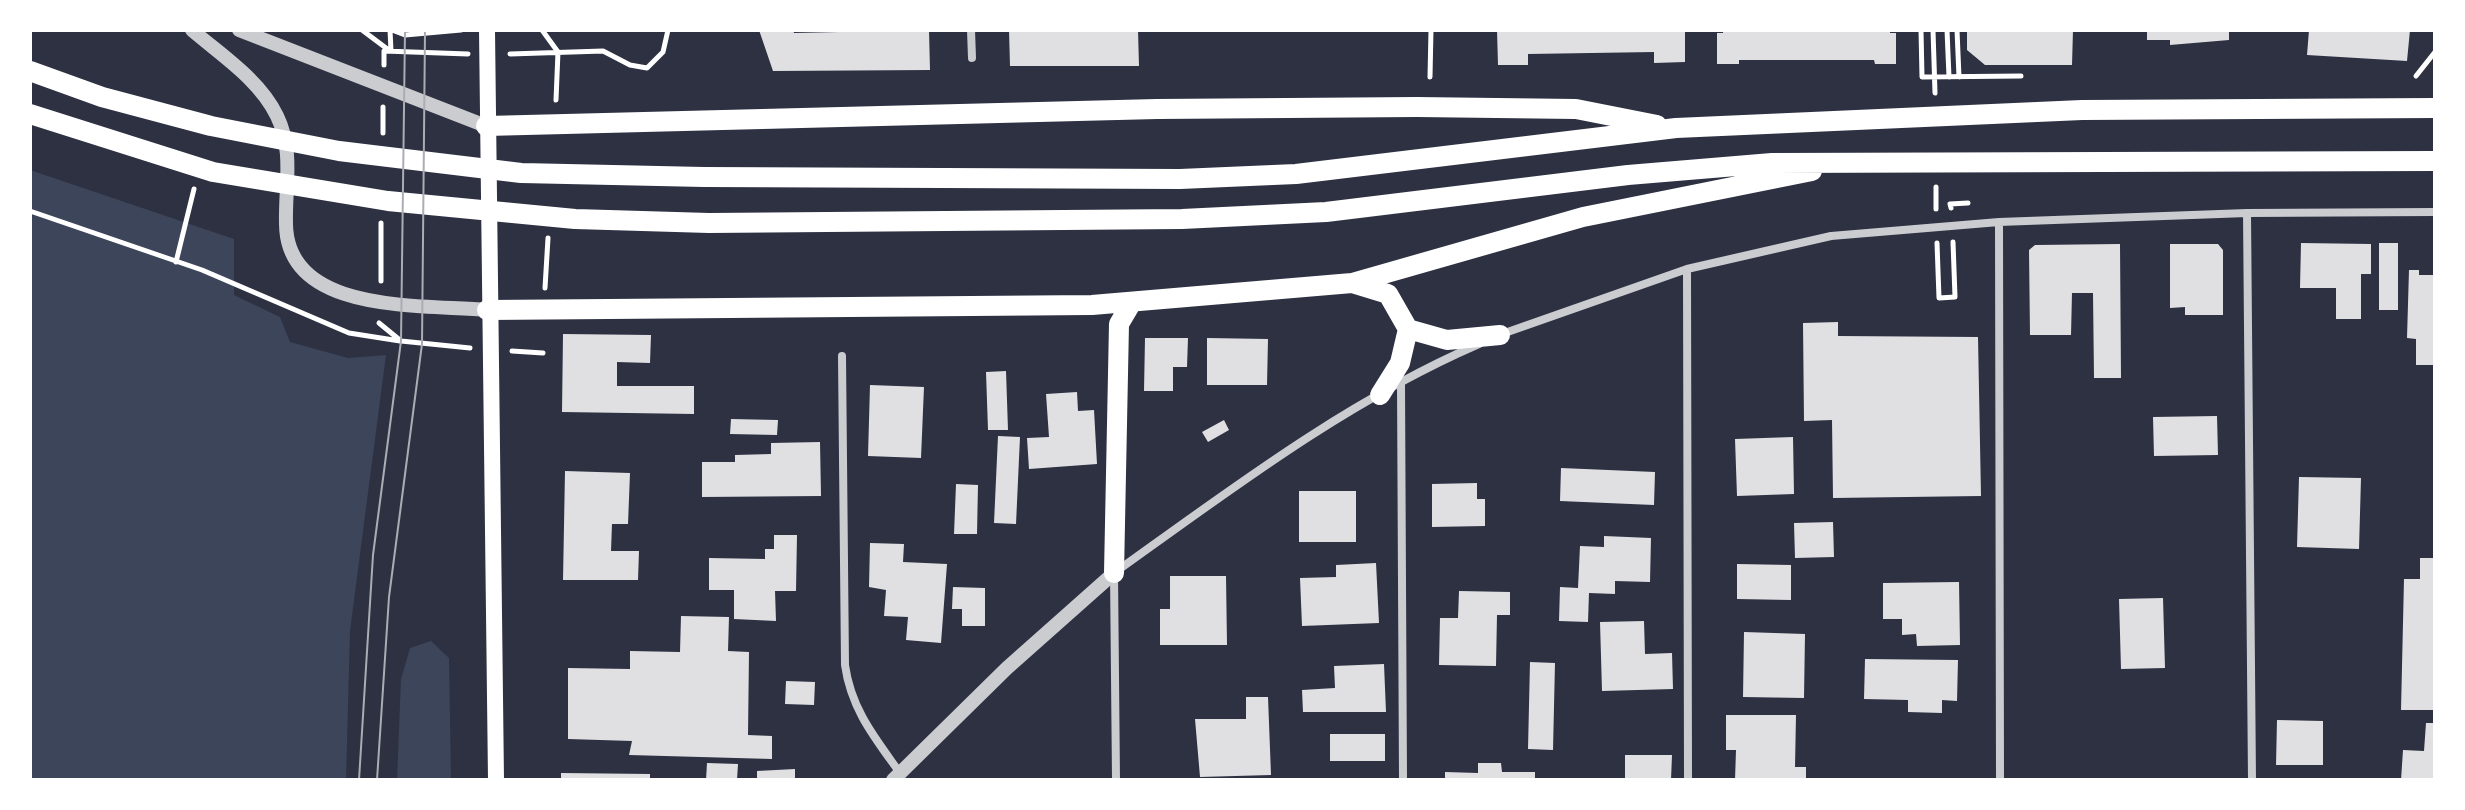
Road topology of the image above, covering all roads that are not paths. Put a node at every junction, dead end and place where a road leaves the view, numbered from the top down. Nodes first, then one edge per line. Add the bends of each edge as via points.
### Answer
1 (192, 30) edge
2 (239, 30) edge
3 (487, 30) edge
4 (971, 30) edge
5 (972, 58) dead end
6 (30, 71) edge
7 (2435, 108) edge
8 (30, 114) edge
9 (486, 126) junction
10 (1676, 128) junction
11 (2435, 161) edge
12 (1839, 164) junction
13 (2435, 212) edge
14 (2247, 213) junction
15 (1999, 222) junction
16 (1687, 269) junction
17 (1352, 283) junction
18 (1132, 302) junction
19 (487, 310) junction
20 (1408, 329) junction
21 (1500, 335) junction
22 (842, 356) dead end
23 (1401, 384) junction
24 (1380, 395) junction
25 (1114, 573) junction
26 (896, 777) edge
27 (496, 780) edge
28 (1116, 780) edge
29 (1403, 780) edge
30 (1688, 780) edge
31 (2000, 780) edge
32 (2252, 780) edge

1 - 19 street via 257,86 277,116 288,156 288,241 313,281 334,292 382,301
2 - 9 street
3 - 9 main road
4 - 5 street
6 - 10 main road via 211,126 339,151 521,173 1180,179 1281,174
7 - 10 main road via 2082,110
8 - 12 main road via 213,172 469,210 709,223 1326,212 1694,168
9 - 10 main road via 1417,107 1576,109
9 - 19 main road
11 - 12 main road
12 - 17 main road via 1583,217
13 - 14 street
14 - 15 street
14 - 32 street
15 - 16 street via 1831,236
15 - 31 street
16 - 21 street
16 - 30 street
17 - 18 main road
17 - 20 main road via 1388,294
18 - 19 main road
18 - 25 main road via 1119,324
19 - 27 main road
20 - 21 main road via 1447,340
20 - 24 main road via 1400,363
21 - 23 street
22 - 26 street via 847,683 862,721
23 - 24 street
23 - 29 street
24 - 25 street via 1247,478
25 - 26 street
25 - 28 street

